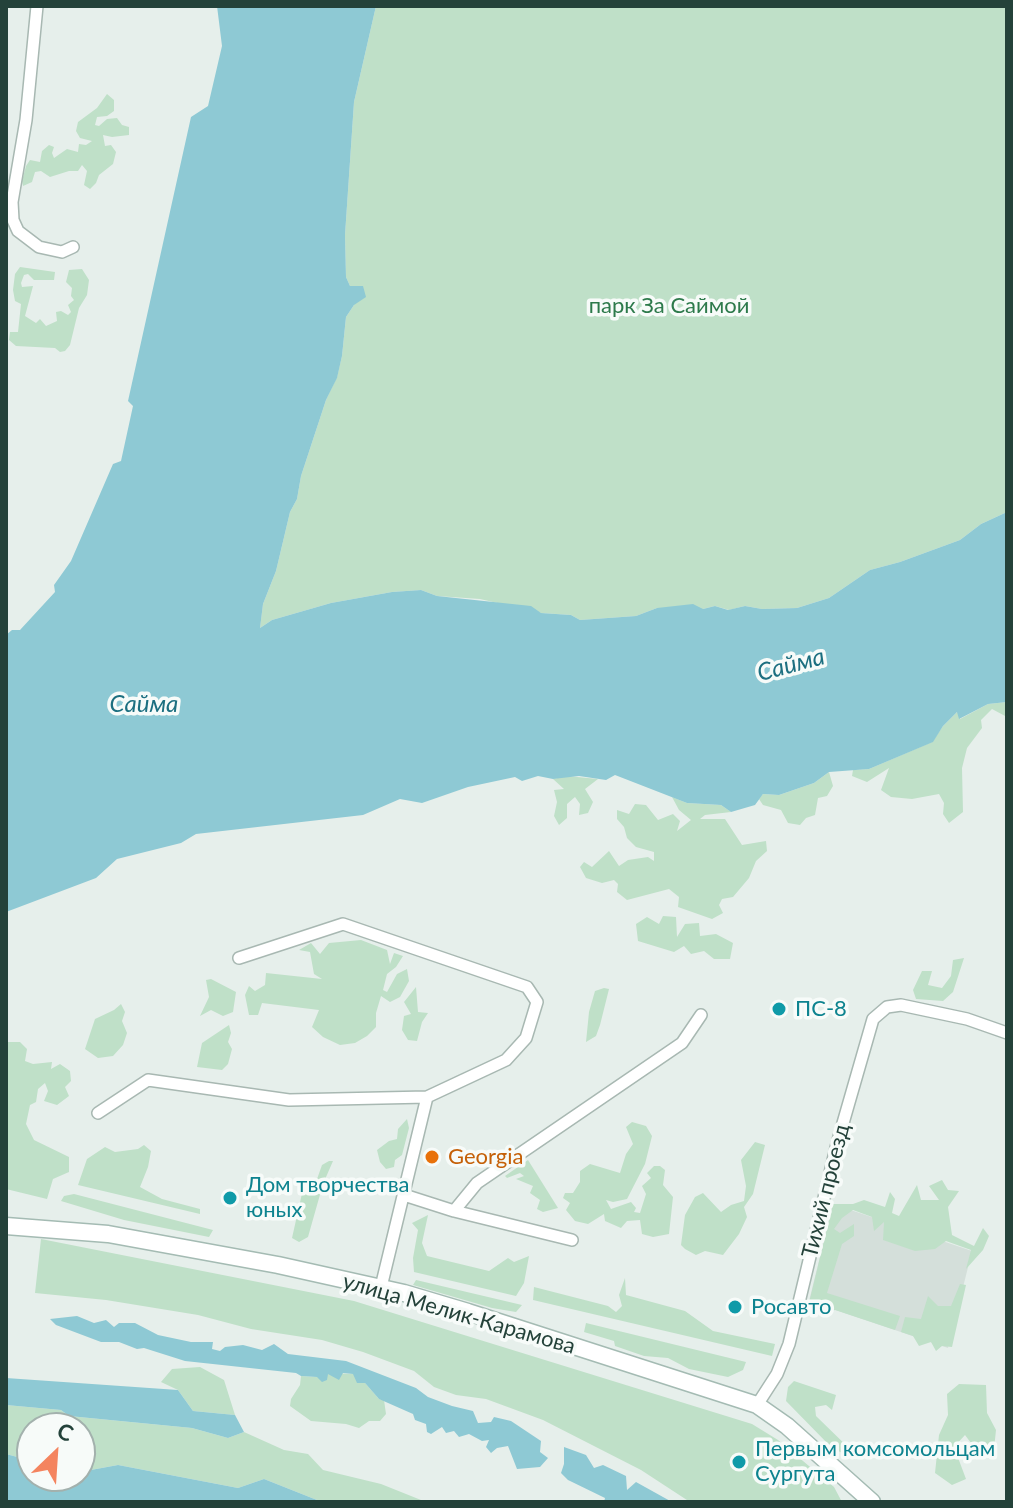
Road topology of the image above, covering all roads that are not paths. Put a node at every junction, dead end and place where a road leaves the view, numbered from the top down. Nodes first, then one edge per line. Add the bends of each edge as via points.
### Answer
1 (37, 6) edge
2 (73, 247) dead end
3 (239, 958) dead end
4 (701, 1015) dead end
5 (1007, 1033) edge
6 (427, 1097) junction
7 (98, 1113) dead end
8 (404, 1195) junction
9 (454, 1211) junction
10 (6, 1226) edge
11 (572, 1240) dead end
12 (381, 1287) junction
13 (757, 1405) junction
14 (872, 1502) edge

1 - 2 street via 13,220 18,231 39,247 62,252
3 - 6 street via 343,924 527,987 537,1002 526,1038 506,1060
4 - 9 street via 682,1043 477,1183
5 - 13 street, Тихий проезд via 901,1005 887,1007 873,1019 837,1142 789,1344
6 - 7 street via 289,1100 148,1080
6 - 8 street
8 - 9 street
8 - 12 street
9 - 11 street
10 - 12 main road, улица Мелик-Карамова via 108,1234
12 - 13 main road, улица Мелик-Карамова
13 - 14 main road, улица Мелик-Карамова

